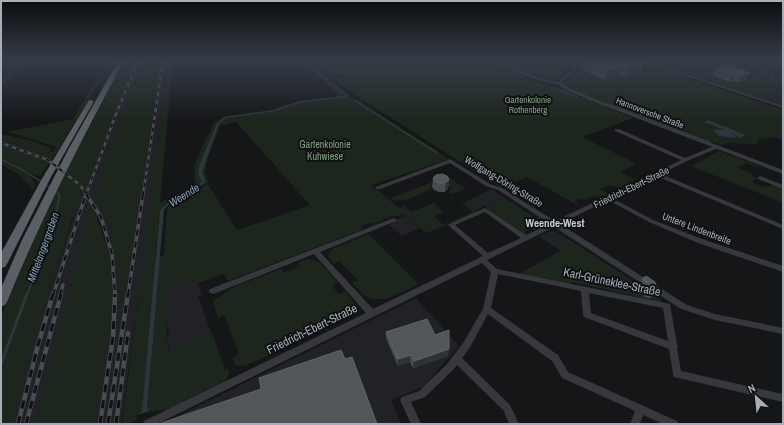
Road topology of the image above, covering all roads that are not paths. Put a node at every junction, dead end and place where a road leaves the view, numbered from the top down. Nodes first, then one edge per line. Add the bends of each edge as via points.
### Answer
1 (104, 81) edge
2 (109, 81) edge
3 (547, 81) edge
4 (561, 81) edge
5 (702, 81) edge
6 (560, 84) junction
7 (783, 107) edge
8 (617, 130) dead end
9 (716, 146) junction
10 (685, 160) junction
11 (783, 172) edge
12 (656, 174) junction
13 (760, 178) dead end
14 (51, 180) junction
15 (783, 187) edge
16 (378, 188) dead end
17 (42, 197) junction
18 (608, 198) junction
19 (394, 220) dead end
20 (555, 224) junction
21 (783, 228) edge
22 (526, 238) junction
23 (315, 251) junction
24 (485, 258) junction
25 (1, 264) edge
26 (783, 269) edge
27 (495, 271) junction
28 (586, 289) junction
29 (213, 290) dead end
30 (1, 302) edge
31 (670, 303) junction
32 (487, 309) junction
33 (372, 314) junction
34 (783, 331) edge
35 (674, 347) junction
36 (457, 359) junction
37 (783, 398) edge
38 (640, 410) junction
39 (147, 424) edge
40 (416, 424) edge
41 (514, 424) edge
42 (635, 424) edge
43 (674, 424) edge

1 - 14 highway
2 - 14 highway
3 - 6 street, Hannoversche Straße
4 - 6 street
5 - 7 street
6 - 9 street, Hannoversche Straße via 591,100
8 - 10 street
9 - 10 street, Friedrich-Ebert-Straße
9 - 11 street, Hannoversche Straße
10 - 12 street, Friedrich-Ebert-Straße
12 - 18 street, Friedrich-Ebert-Straße
12 - 21 street
13 - 15 street
14 - 17 highway
16 - 20 street, Wolfgang-Döring-Straße via 450,161
17 - 25 highway
17 - 30 highway
18 - 20 street, Friedrich-Ebert-Straße
18 - 26 street, Untere Lindenbreite via 651,221 700,241
19 - 23 street
20 - 22 street, Friedrich-Ebert-Straße
20 - 31 street, Wolfgang-Döring-Straße
22 - 24 street, Friedrich-Ebert-Straße
22 - 24 street via 485,210 451,225
23 - 29 street
23 - 33 street
24 - 27 street
24 - 33 street, Friedrich-Ebert-Straße
27 - 28 street, Karl-Grüneklee-Straße
27 - 32 street
28 - 31 street, Karl-Grüneklee-Straße
28 - 35 street via 587,316
31 - 34 street, Karl-Grüneklee-Straße via 715,318
31 - 35 street
32 - 36 street
32 - 38 street via 555,358 565,374
33 - 39 street, Friedrich-Ebert-Straße
35 - 37 street via 677,374
36 - 40 street via 422,394 405,400
36 - 41 street via 507,408
38 - 42 street
38 - 43 street

